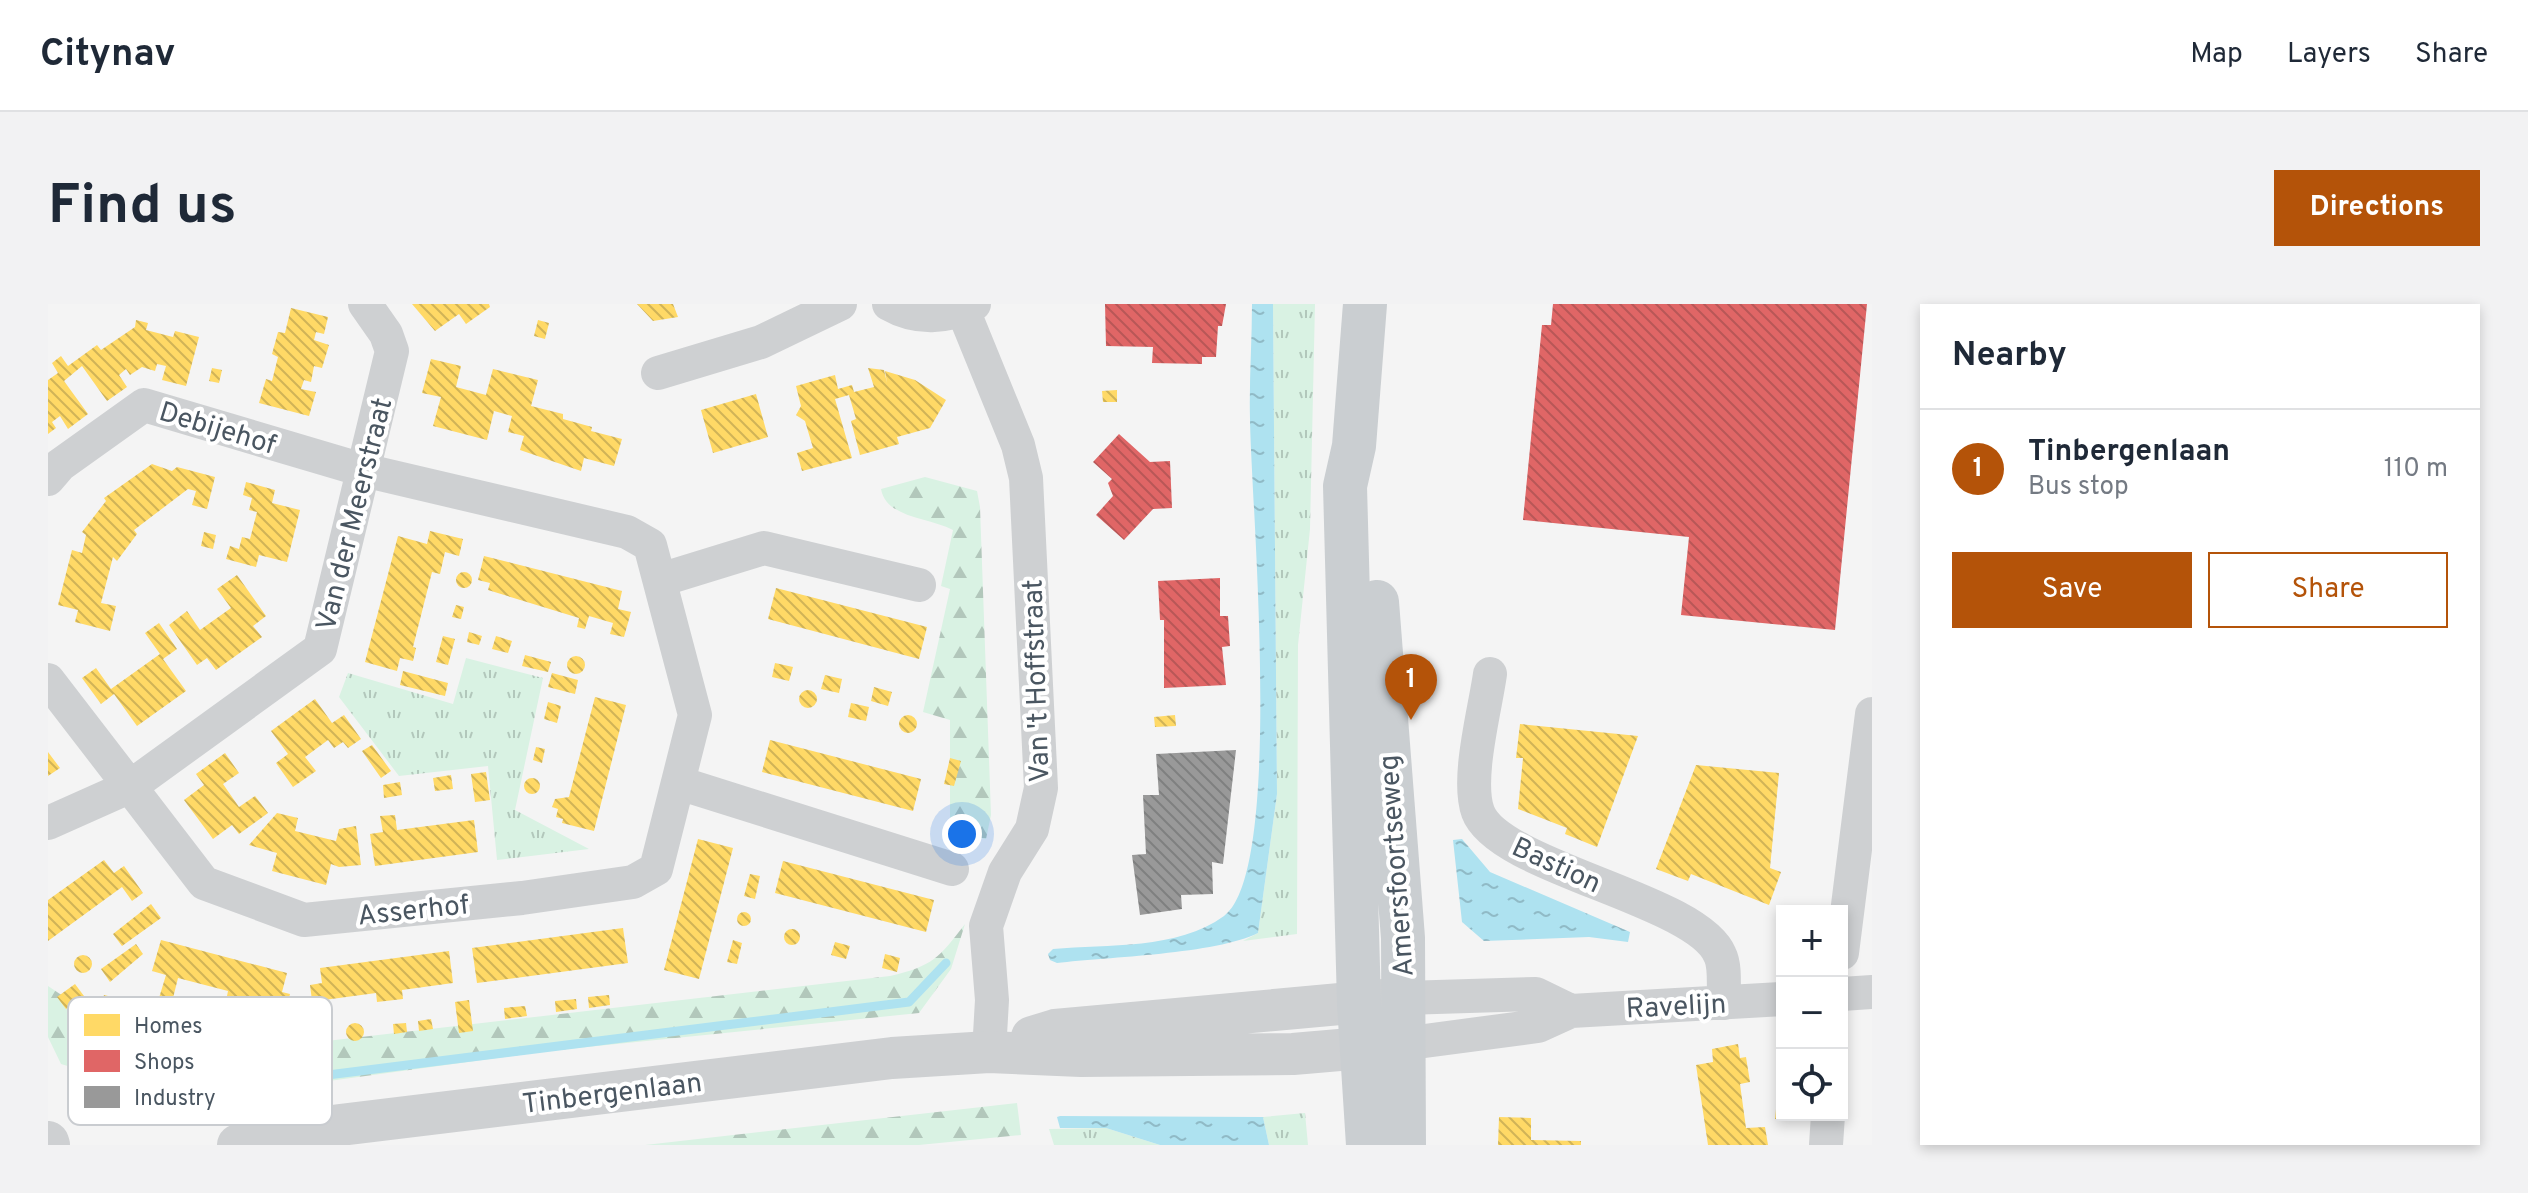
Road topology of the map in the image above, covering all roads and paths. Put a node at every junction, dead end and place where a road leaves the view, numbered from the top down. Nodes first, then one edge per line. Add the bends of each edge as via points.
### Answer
1 (365, 304) edge
2 (840, 304) edge
3 (889, 304) edge
4 (1365, 304) edge
5 (969, 307) edge
6 (658, 373) dead end
7 (1354, 446) junction
8 (363, 470) junction
9 (48, 479) edge
10 (660, 580) junction
11 (919, 585) dead end
12 (1490, 674) dead end
13 (48, 680) edge
14 (1872, 714) edge
15 (679, 783) junction
16 (131, 786) junction
17 (48, 823) edge
18 (952, 869) dead end
19 (1848, 905) edge
20 (1872, 992) edge
21 (1848, 994) edge
22 (1404, 998) junction
23 (1776, 999) edge
24 (1724, 1003) junction
25 (1359, 1004) junction
26 (1571, 1011) junction
27 (1383, 1046) junction
28 (989, 1052) junction
29 (1828, 1121) edge
30 (238, 1145) edge
31 (1368, 1145) edge
32 (1404, 1145) edge
33 (1826, 1145) edge

1 - 8 street, Van der Meerstraat via 392,351
2 - 6 street via 761,342
3 - 5 street, Van 't Hoffstraat via 930,316
4 - 7 main road, Amersfoortseweg
5 - 28 street, Van 't Hoffstraat via 1026,478 1041,788 1032,829 1005,872 986,926 992,1000
7 - 22 main road, Amersfoortseweg via 1369,489
7 - 25 main road, Amersfoortseweg via 1345,486
8 - 9 street, Debijehof via 144,405 71,456
8 - 10 street, Asserhof via 627,532 650,545
8 - 16 street, Van der Meerstraat via 320,649
10 - 11 street via 764,548
10 - 15 street, Asserhof via 695,715
12 - 24 street, Bastion via 1473,793 1479,815 1505,841 1693,927 1721,955
13 - 16 street
14 - 19 street
15 - 16 street, Asserhof via 656,869 633,882 304,920 204,883
15 - 18 street
16 - 17 street, Van der Meerstraat
20 - 21 street
22 - 25 street, Tinbergenlaan
22 - 26 street, Ravelijn via 1536,994
22 - 27 main road, Amersfoortseweg
23 - 24 street, Ravelijn
24 - 26 street, Ravelijn
25 - 27 main road, Amersfoortseweg
25 - 28 street, Tinbergenlaan via 1055,1030
26 - 27 street, Ravelijn via 1538,1026
27 - 28 street, Tinbergenlaan via 1278,1055
27 - 31 main road, Amersfoortseweg
27 - 32 main road, Amersfoortseweg
28 - 30 street, Tinbergenlaan via 892,1058 340,1125 266,1135
29 - 33 street

